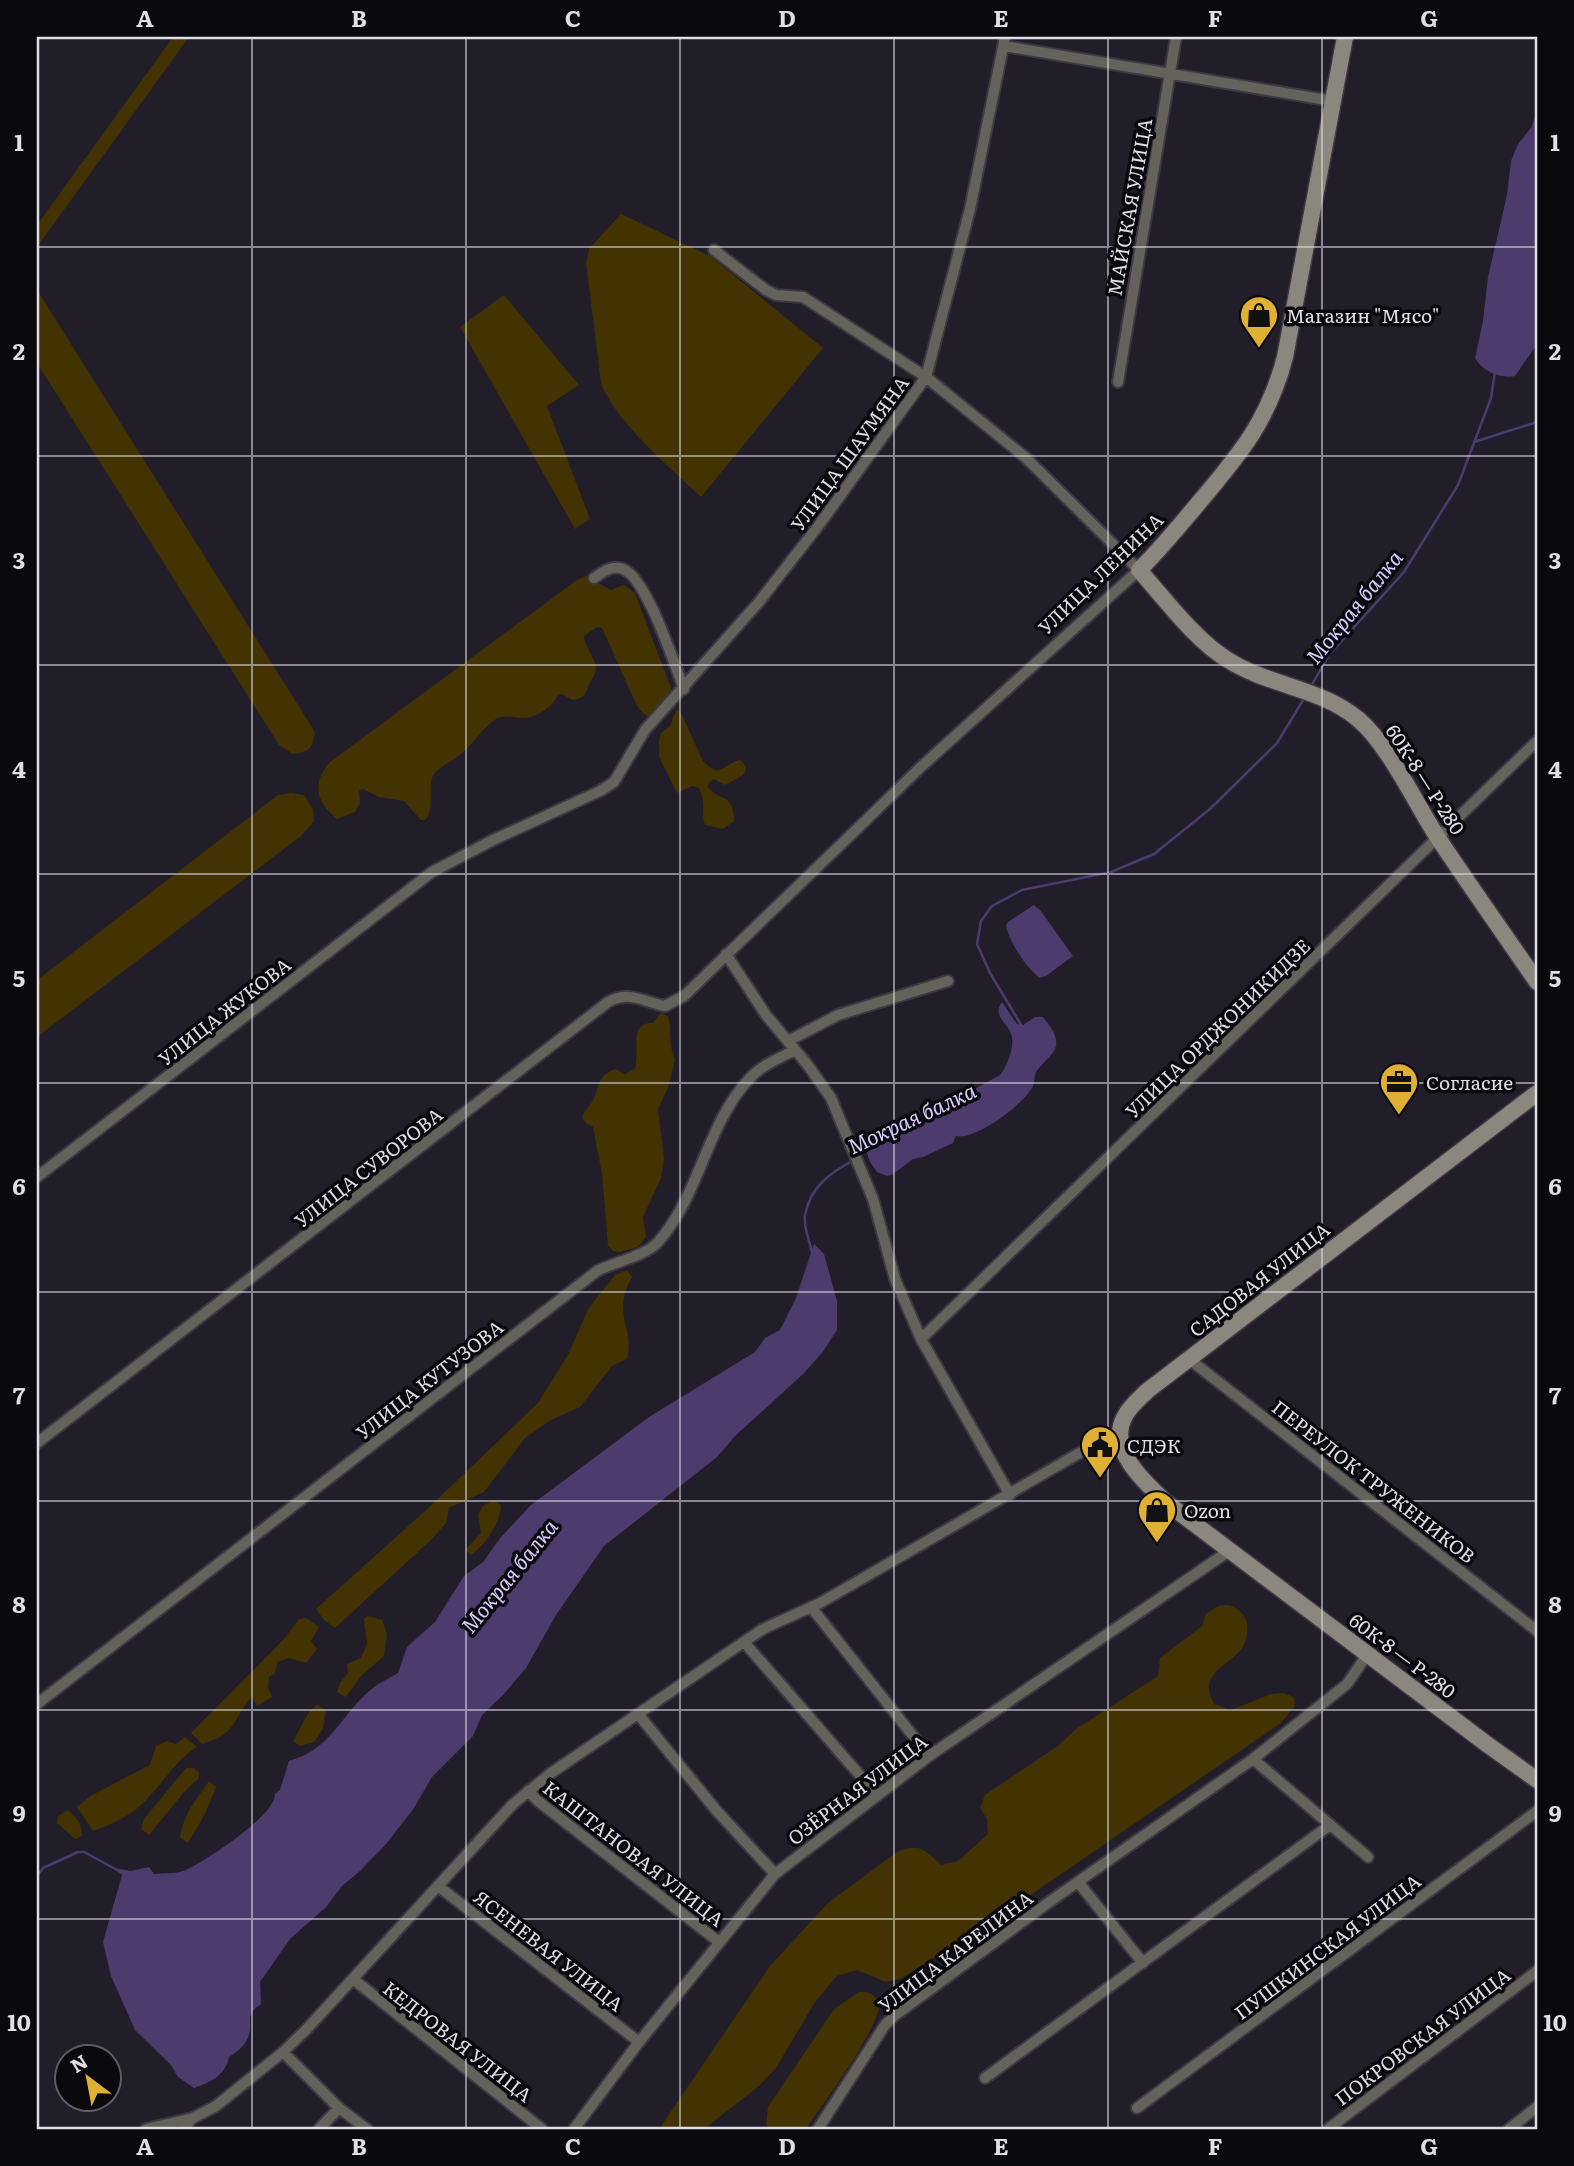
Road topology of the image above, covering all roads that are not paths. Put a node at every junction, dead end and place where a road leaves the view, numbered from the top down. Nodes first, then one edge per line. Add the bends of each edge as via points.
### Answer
1 (1176, 37) edge
2 (1345, 37) edge
3 (1004, 41) edge
4 (1169, 74) junction
5 (1333, 101) junction
6 (714, 250) dead end
7 (926, 377) junction
8 (1118, 382) dead end
9 (1139, 570) junction
10 (594, 578) dead end
11 (684, 689) junction
12 (1537, 741) edge
13 (1438, 837) junction
14 (432, 872) joint
15 (726, 954) junction
16 (948, 981) dead end
17 (1537, 982) edge
18 (792, 1045) junction
19 (1537, 1093) edge
20 (37, 1177) edge
21 (920, 1339) junction
22 (1189, 1359) junction
23 (1121, 1429) junction
24 (37, 1443) edge
25 (1010, 1495) junction
26 (1229, 1551) junction
27 (811, 1607) junction
28 (1537, 1631) edge
29 (744, 1642) junction
30 (1367, 1655) junction
31 (37, 1704) edge
32 (638, 1714) junction
33 (929, 1756) junction
34 (1253, 1759) junction
35 (1537, 1780) edge
36 (528, 1791) junction
37 (877, 1795) junction
38 (1537, 1811) edge
39 (1330, 1825) junction
40 (1367, 1857) dead end
41 (775, 1874) junction
42 (1078, 1882) junction
43 (438, 1886) junction
44 (719, 1942) junction
45 (1143, 1963) junction
46 (1537, 1971) edge
47 (352, 1979) junction
48 (639, 2042) junction
49 (284, 2052) junction
50 (985, 2078) dead end
51 (340, 2108) junction
52 (1138, 2108) dead end
53 (1537, 2108) edge
54 (193, 2118) junction
55 (146, 2129) edge
56 (183, 2129) edge
57 (319, 2129) edge
58 (366, 2129) edge
59 (541, 2129) edge
60 (573, 2129) edge
61 (818, 2129) edge
62 (1328, 2129) edge
63 (1509, 2129) edge

1 - 4 street, МАЙСКАЯ УЛИЦА
2 - 5 street, УЛИЦА ЛЕНИНА
3 - 4 street
3 - 7 street, УЛИЦА ШАУМЯНА via 970,209
4 - 5 street
4 - 8 street, МАЙСКАЯ УЛИЦА
5 - 9 street, УЛИЦА ЛЕНИНА via 1272,399 1237,457
6 - 7 street via 766,290 803,297
7 - 9 street via 1025,457
7 - 11 street, УЛИЦА ШАУМЯНА via 819,525
9 - 13 street, 60К-8 — Р-280 via 1227,660 1323,698 1369,729
9 - 15 street, УЛИЦА ЛЕНИНА via 922,766
10 - 11 street via 608,568 623,569 637,579
11 - 14 street, УЛИЦА ШАУМЯНА via 645,730 614,782
12 - 13 street, УЛИЦА ОРДЖОНИКИДЗЕ
13 - 17 street, 60К-8 — Р-280
13 - 21 street, УЛИЦА ОРДЖОНИКИДЗЕ
14 - 20 street, УЛИЦА ЖУКОВА
15 - 18 street
15 - 24 street, УЛИЦА СУВОРОВА via 674,1003 665,1006 627,996 608,1002
16 - 18 street, УЛИЦА КУТУЗОВА via 838,1015
18 - 21 street via 841,1118
18 - 31 street, УЛИЦА КУТУЗОВА via 743,1087 658,1243 597,1271
19 - 22 street, САДОВАЯ УЛИЦА
21 - 25 street
22 - 23 street, САДОВАЯ УЛИЦА via 1134,1404
22 - 28 street, ПЕРЕУЛОК ТРУЖЕНИКОВ
23 - 25 street, САДОВАЯ УЛИЦА
23 - 26 street, 60К-8 — Р-280 via 1126,1454 1145,1483
25 - 27 street, САДОВАЯ УЛИЦА
26 - 30 street, 60К-8 — Р-280
26 - 33 street, ОЗЁРНАЯ УЛИЦА
27 - 29 street, САДОВАЯ УЛИЦА
27 - 33 street
29 - 32 street, САДОВАЯ УЛИЦА
29 - 37 street
30 - 34 street, УЛИЦА КАРЕЛИНА via 1347,1684
30 - 35 street, 60К-8 — Р-280
32 - 36 street, САДОВАЯ УЛИЦА
32 - 41 street
33 - 37 street, ОЗЁРНАЯ УЛИЦА
34 - 39 street
34 - 42 street, УЛИЦА КАРЕЛИНА
36 - 43 street, САДОВАЯ УЛИЦА
36 - 44 street, КАШТАНОВАЯ УЛИЦА
37 - 41 street, ОЗЁРНАЯ УЛИЦА
38 - 52 street, ПУШКИНСКАЯ УЛИЦА
39 - 40 street
39 - 45 street
41 - 44 street, ОЗЁРНАЯ УЛИЦА
42 - 45 street
42 - 61 street, УЛИЦА КАРЕЛИНА via 885,2025
43 - 47 street, САДОВАЯ УЛИЦА
43 - 48 street, ЯСЕНЕВАЯ УЛИЦА
44 - 48 street, ОЗЁРНАЯ УЛИЦА
45 - 50 street
46 - 62 street, ПОКРОВСКАЯ УЛИЦА
47 - 49 street, САДОВАЯ УЛИЦА
47 - 59 street, КЕДРОВАЯ УЛИЦА
48 - 60 street, ОЗЁРНАЯ УЛИЦА
49 - 51 street
49 - 54 street, САДОВАЯ УЛИЦА via 216,2106
51 - 57 street
51 - 58 street
53 - 63 street
54 - 55 street
54 - 56 street

